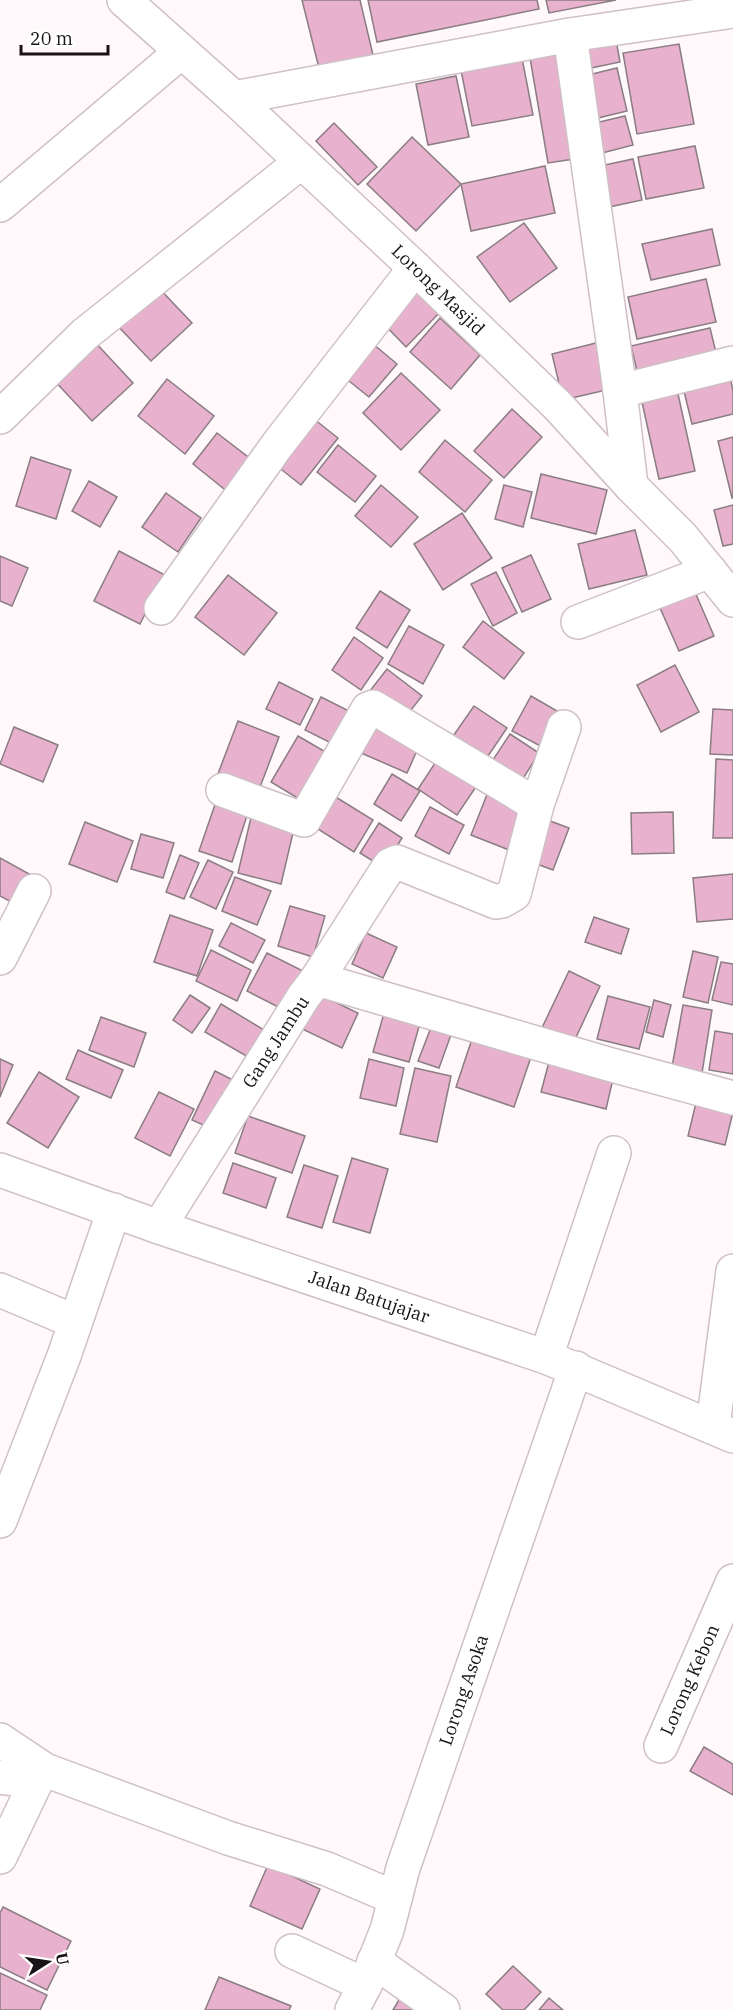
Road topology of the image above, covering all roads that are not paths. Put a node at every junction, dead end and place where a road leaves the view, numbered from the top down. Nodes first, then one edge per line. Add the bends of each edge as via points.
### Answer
1 (134, 3) edge
2 (733, 11) edge
3 (570, 35) junction
4 (181, 52) junction
5 (234, 98) junction
6 (301, 162) junction
7 (0, 205) edge
8 (416, 268) junction
9 (733, 363) edge
10 (620, 391) junction
11 (0, 417) edge
12 (631, 486) junction
13 (710, 571) junction
14 (733, 600) edge
15 (161, 608) dead end
16 (578, 622) dead end
17 (564, 727) dead end
18 (223, 790) dead end
19 (537, 805) junction
20 (34, 891) dead end
21 (0, 958) edge
22 (317, 980) junction
23 (733, 1098) edge
24 (614, 1153) dead end
25 (0, 1170) edge
26 (114, 1210) junction
27 (159, 1227) junction
28 (733, 1271) edge
29 (0, 1290) edge
30 (59, 1315) dead end
31 (561, 1362) junction
32 (723, 1431) edge
33 (11, 1459) edge
34 (0, 1521) edge
35 (733, 1581) edge
36 (0, 1740) edge
37 (661, 1746) dead end
38 (41, 1776) junction
39 (0, 1777) edge
40 (0, 1857) edge
41 (395, 1898) junction
42 (292, 1951) dead end
43 (364, 1985) edge
44 (443, 2010) edge

1 - 4 street, Lorong Masjid
2 - 3 street
3 - 5 street
3 - 10 street
4 - 5 street, Lorong Masjid
4 - 7 street
5 - 6 street, Lorong Masjid
6 - 8 street, Lorong Masjid
6 - 11 street via 85,334
8 - 12 street, Lorong Masjid via 558,406
8 - 15 street via 278,444
9 - 10 street
10 - 12 street
12 - 13 street, Lorong Masjid
13 - 14 street, Lorong Masjid
13 - 16 street
17 - 19 street
18 - 19 street via 304,820 368,709 373,707
19 - 22 street, Gang Jambu via 514,894 496,902 397,862 390,865
20 - 21 street
22 - 23 street
22 - 27 street, Gang Jambu
24 - 31 street, Lorong Asoka
25 - 26 street, Jalan Batujajar
26 - 27 street, Jalan Batujajar
26 - 33 street via 64,1356
27 - 31 street, Jalan Batujajar
28 - 32 street
29 - 30 street
31 - 32 street, Jalan Batujajar
31 - 41 street, Lorong Asoka
33 - 34 street
35 - 37 street, Lorong Kebon
36 - 38 street
38 - 39 street
38 - 40 street
38 - 41 street via 327,1869
41 - 43 street, Lorong Asoka via 387,1930
42 - 43 street
43 - 44 street

